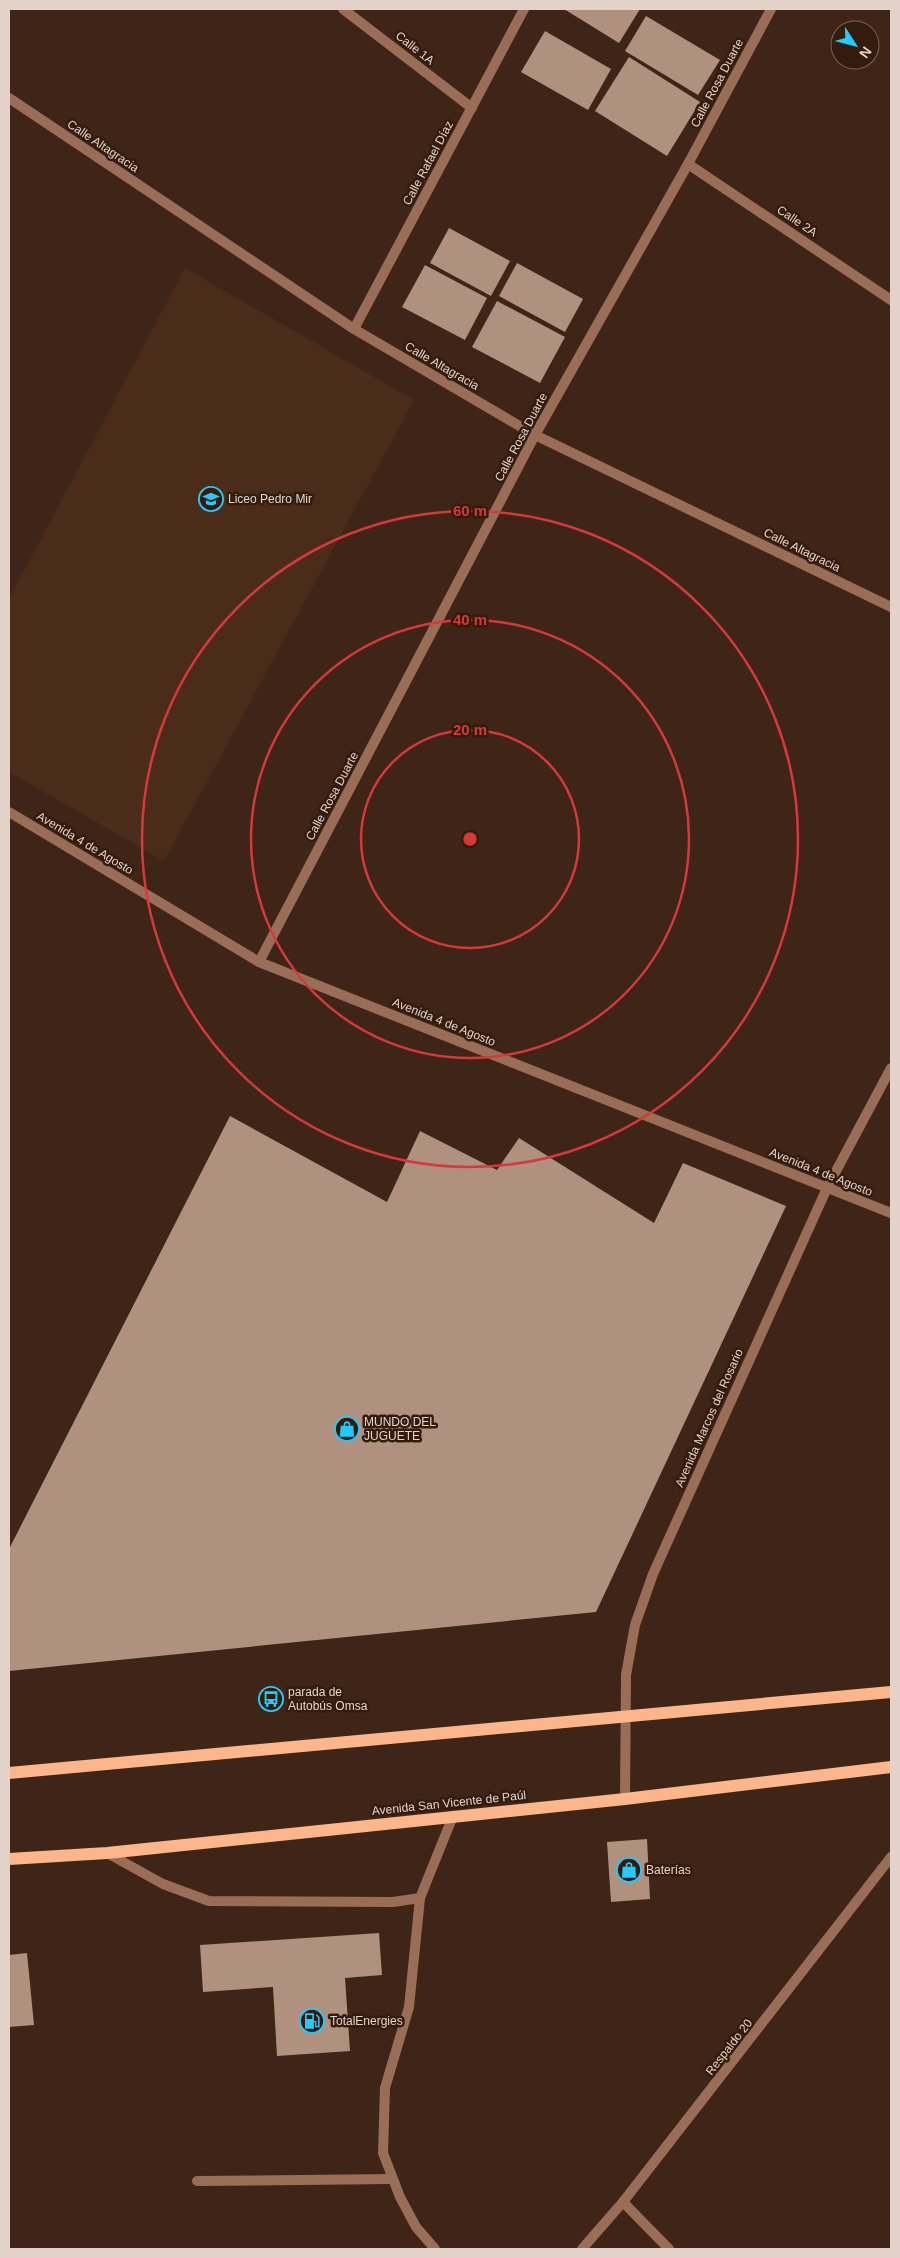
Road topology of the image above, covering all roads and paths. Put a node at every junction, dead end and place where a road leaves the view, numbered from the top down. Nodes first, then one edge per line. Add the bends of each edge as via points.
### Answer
1 (343, 9) edge
2 (524, 9) edge
3 (771, 9) edge
4 (9, 98) edge
5 (472, 108) junction
6 (688, 164) junction
7 (891, 300) edge
8 (354, 329) junction
9 (535, 435) junction
10 (891, 607) edge
11 (9, 812) edge
12 (260, 962) junction
13 (891, 1068) edge
14 (827, 1188) junction
15 (891, 1213) edge
16 (891, 1692) edge
17 (626, 1716) junction
18 (891, 1767) edge
19 (9, 1773) edge
20 (625, 1799) junction
21 (453, 1816) junction
22 (107, 1853) junction
23 (891, 1857) edge
24 (9, 1859) edge
25 (420, 1898) junction
26 (392, 2179) junction
27 (197, 2181) dead end
28 (623, 2202) junction
29 (435, 2249) edge
30 (582, 2249) edge
31 (668, 2249) edge

1 - 5 street, Calle 1A
2 - 5 street, Calle Rafael Díaz
3 - 6 street, Calle Rosa Duarte
4 - 8 street, Calle Altagracia
5 - 8 street, Calle Rafael Díaz
6 - 7 street, Calle 2A
6 - 9 street, Calle Rosa Duarte
8 - 9 street, Calle Altagracia
9 - 10 street, Calle Altagracia
9 - 12 street, Calle Rosa Duarte
11 - 12 street, Avenida 4 de Agosto
12 - 14 street, Avenida 4 de Agosto
13 - 14 street, Avenida Marcos del Rosario
14 - 15 street, Avenida 4 de Agosto
14 - 17 street, Avenida Marcos del Rosario via 654,1574 635,1625 626,1676
16 - 17 main road
17 - 19 main road
17 - 20 street, Avenida Marcos del Rosario
18 - 20 main road, Avenida San Vicente de Paúl
20 - 21 main road, Avenida San Vicente de Paúl
21 - 22 main road, Avenida San Vicente de Paúl
21 - 25 street
22 - 24 main road, Avenida San Vicente de Paúl
22 - 25 street via 163,1884 209,1901 393,1902
23 - 28 street, Respaldo 20
25 - 26 street via 409,2008 385,2088 383,2153
26 - 27 street
26 - 29 street via 416,2227
28 - 30 street, Respaldo 20
28 - 31 street

